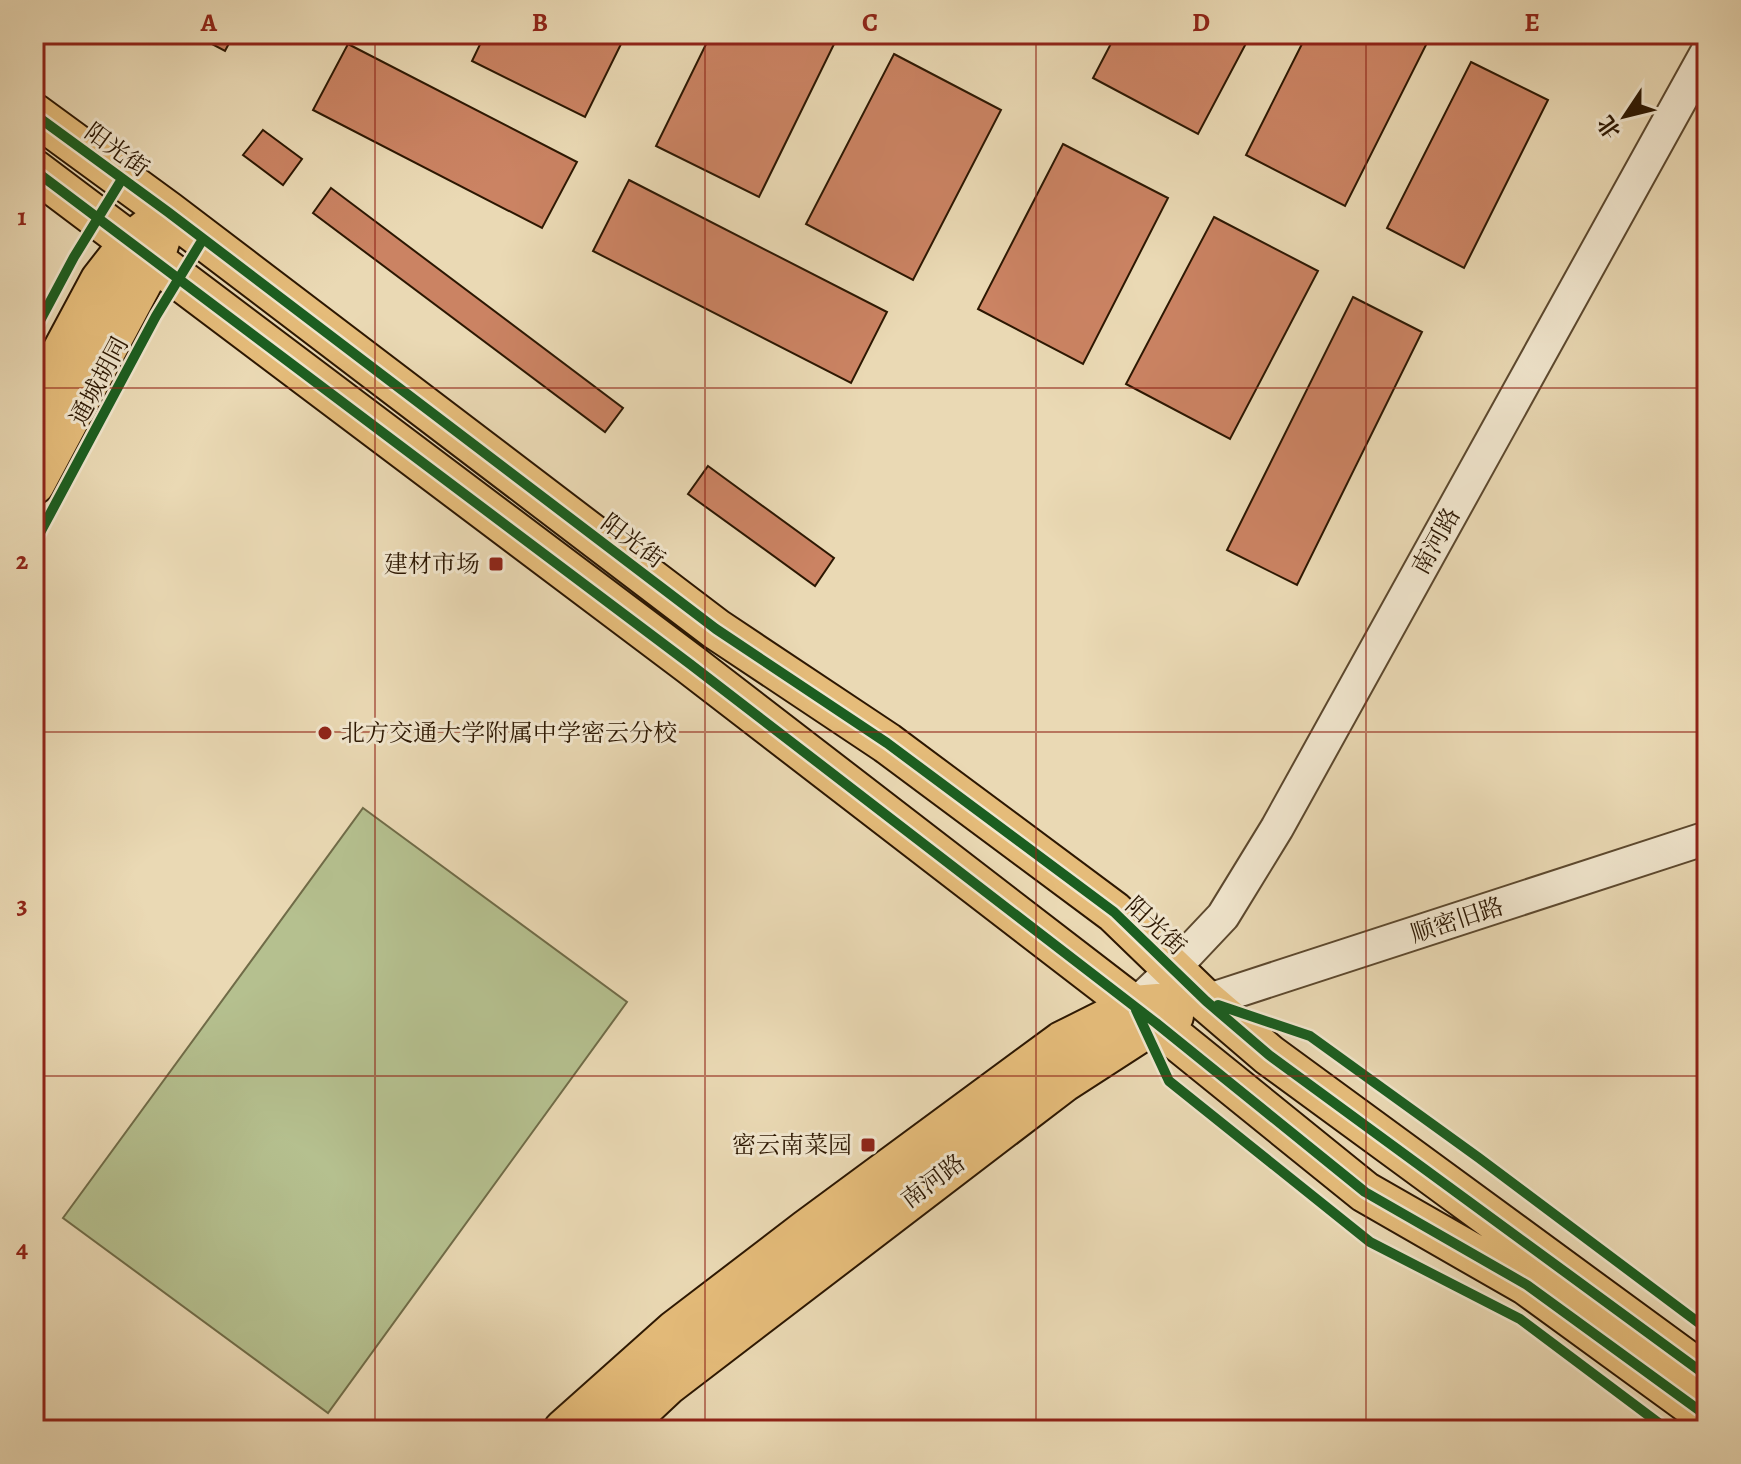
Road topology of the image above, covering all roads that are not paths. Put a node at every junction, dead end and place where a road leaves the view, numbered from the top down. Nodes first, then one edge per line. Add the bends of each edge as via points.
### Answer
1 (1707, 52) edge
2 (34, 114) edge
3 (34, 170) edge
4 (168, 212) junction
5 (142, 252) junction
6 (34, 405) edge
7 (34, 484) edge
8 (1707, 838) edge
9 (1173, 969) junction
10 (1206, 1001) junction
11 (1145, 1015) junction
12 (1707, 1376) edge
13 (1707, 1416) edge
14 (564, 1430) edge
15 (619, 1430) edge

1 - 9 street, 南河路 via 1277,828 1223,916
2 - 4 main road, 阳光街
3 - 5 main road
4 - 5 main road, 通城胡同
4 - 9 main road, 阳光街 via 716,629 887,743 1114,912
5 - 6 main road, 通城胡同 via 101,280
5 - 7 main road, 通城胡同
5 - 11 main road
8 - 10 street, 顺密旧路
9 - 10 main road, 阳光街
9 - 11 street, 南河路
10 - 11 main road, 南河路
10 - 12 main road, 阳光街 via 1269,1055
11 - 13 main road via 1365,1192 1527,1285
11 - 14 main road, 南河路 via 1062,1042 675,1331
11 - 15 main road, 南河路 via 668,1384

